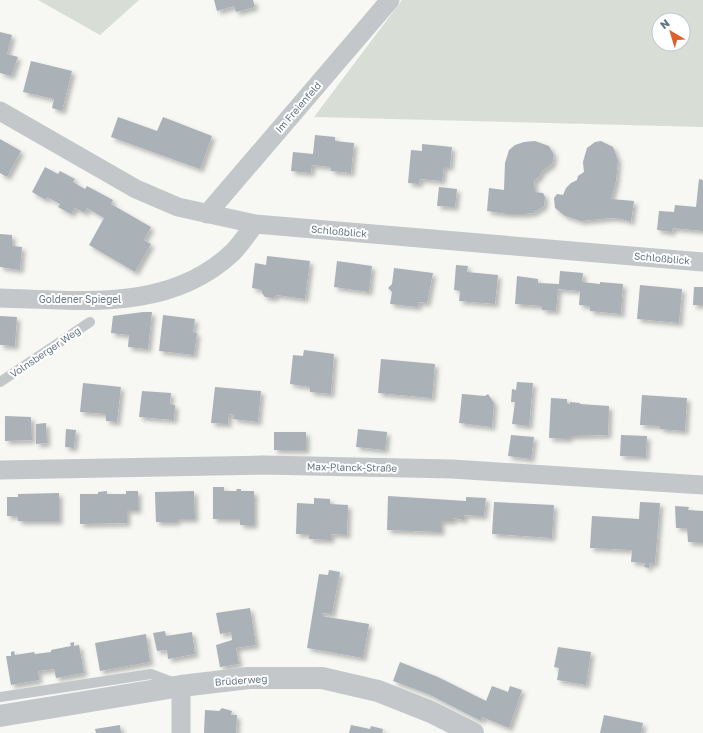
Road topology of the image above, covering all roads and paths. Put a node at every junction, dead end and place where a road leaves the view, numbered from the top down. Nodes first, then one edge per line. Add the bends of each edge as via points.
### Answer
1 (390, 0) edge
2 (0, 111) edge
3 (207, 214) junction
4 (255, 224) junction
5 (703, 262) edge
6 (0, 298) edge
7 (90, 322) dead end
8 (0, 382) edge
9 (0, 470) edge
10 (703, 485) edge
11 (181, 686) junction
12 (0, 696) edge
13 (0, 716) edge
14 (181, 733) edge
15 (473, 733) edge

1 - 3 street, Im Freienfeld
2 - 3 street, Schloßblick via 136,189 178,207
3 - 4 street, Schloßblick
4 - 5 street, Schloßblick
4 - 6 street, Goldener Spiegel via 233,252 206,272 179,286 151,296 110,300
7 - 8 lane, Volnsberger Weg
9 - 10 street, Max-Planck-Straße via 263,465 436,469
11 - 12 lane via 152,674
11 - 13 street, Brüderweg
11 - 14 street
11 - 15 street, Brüderweg via 250,678 322,678 378,691 431,712

